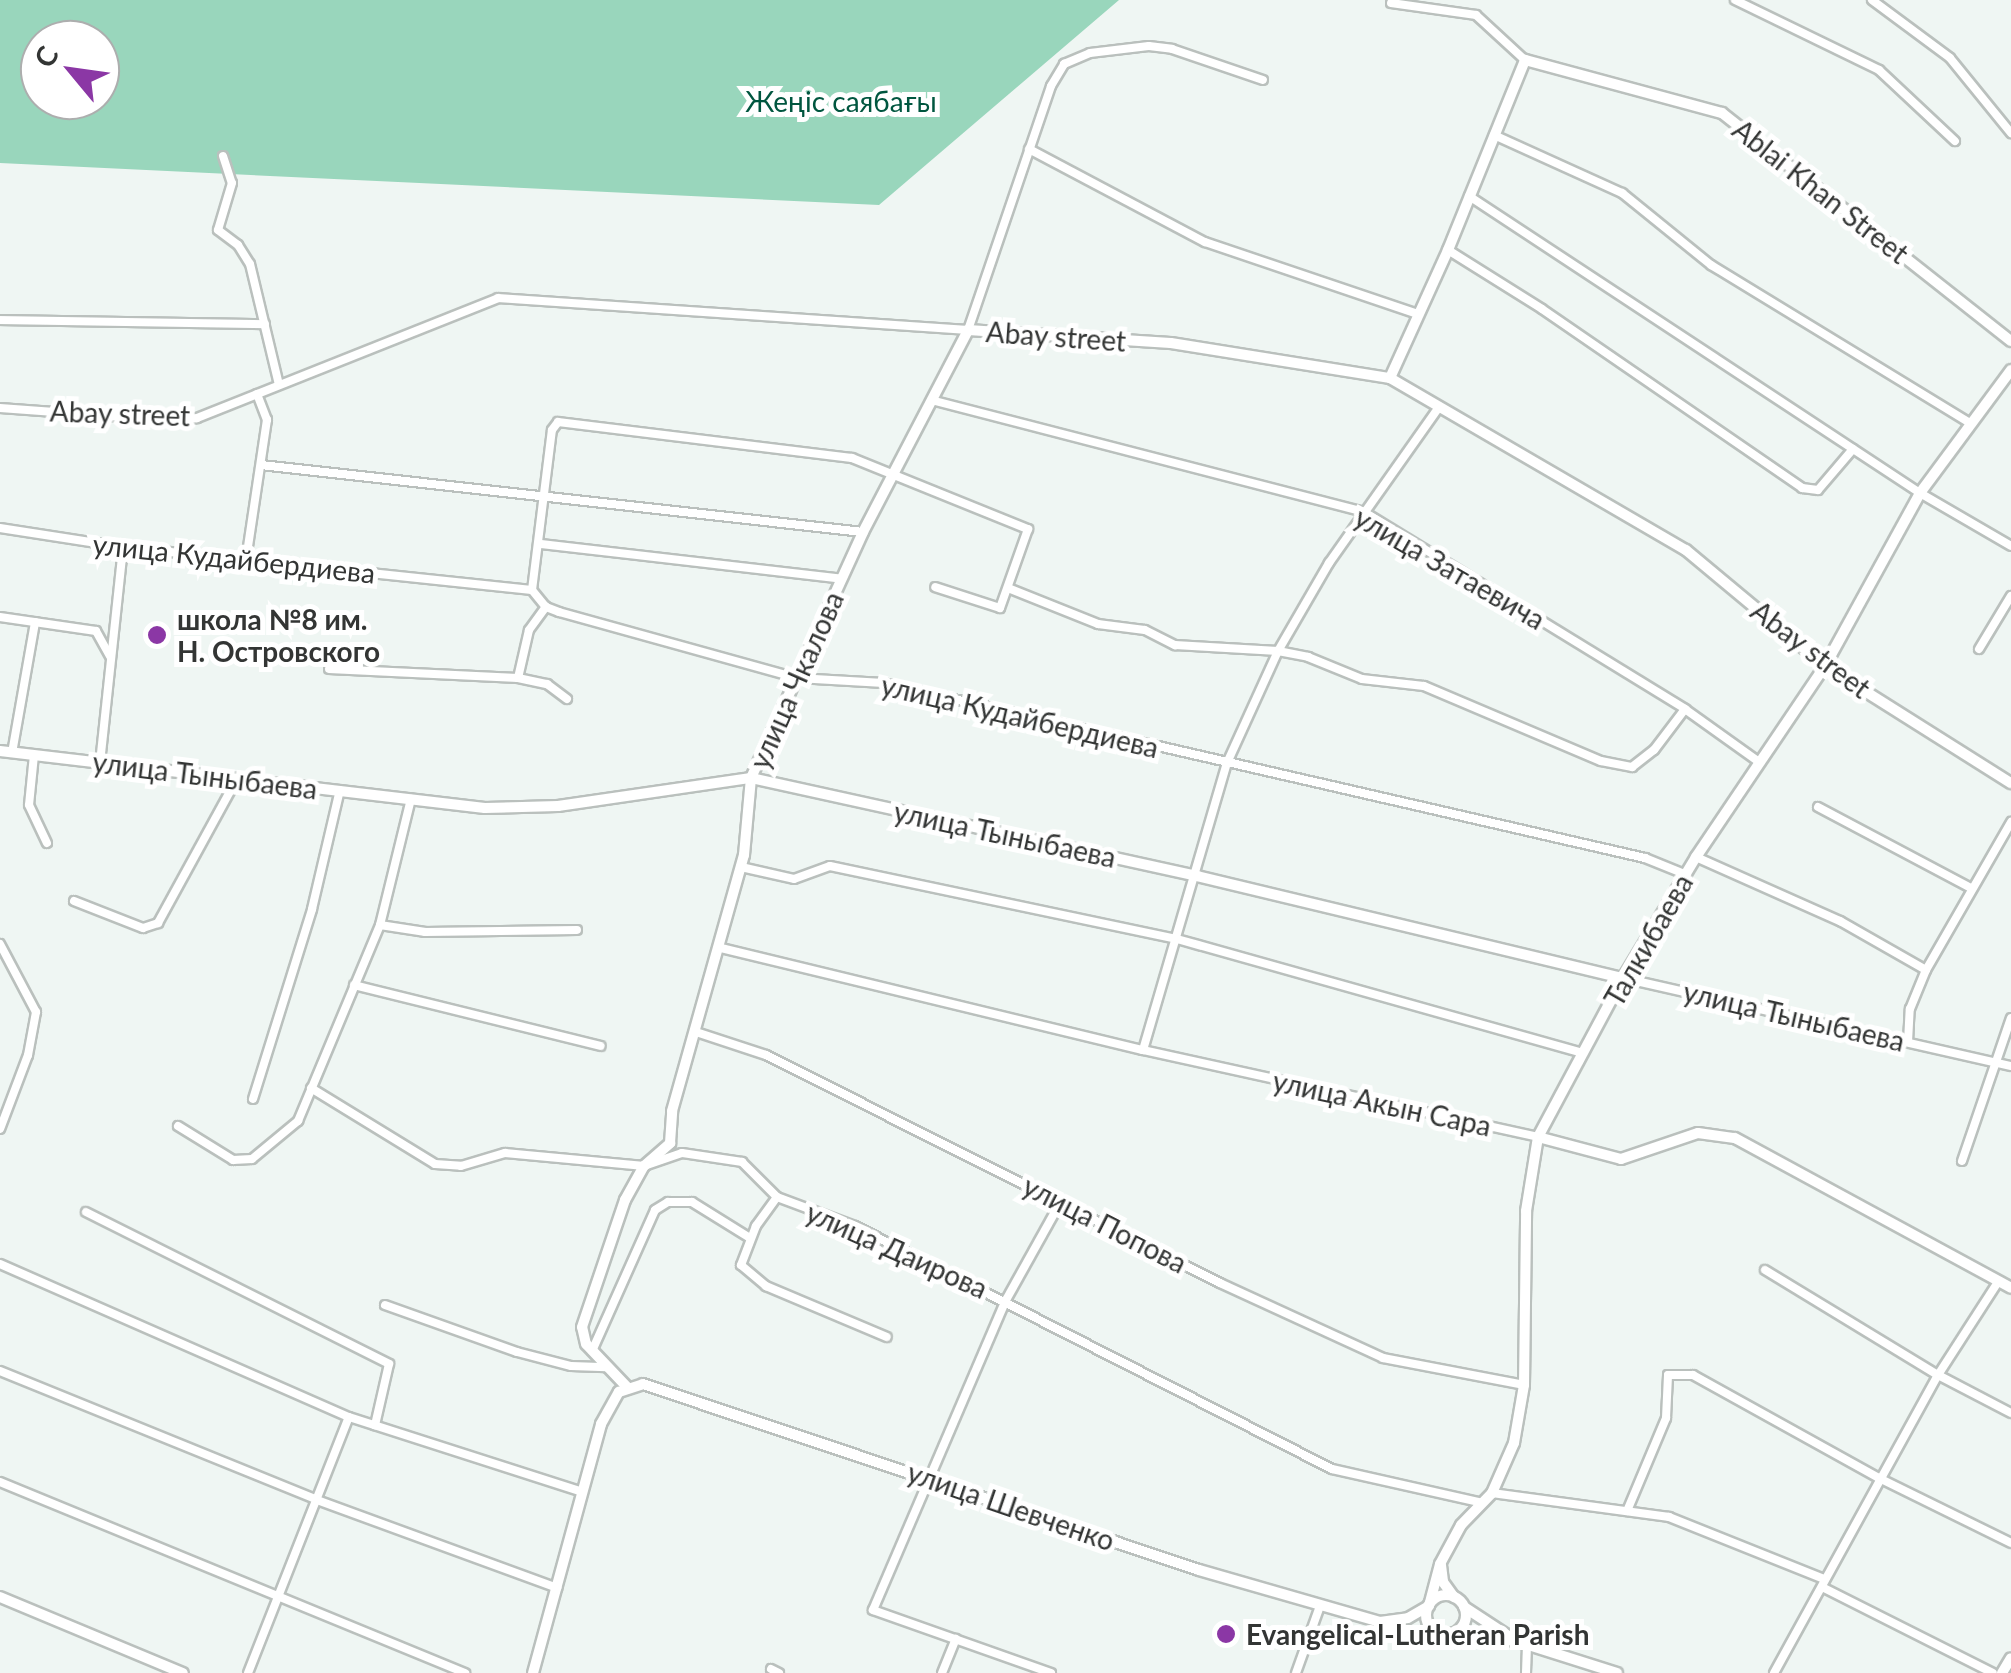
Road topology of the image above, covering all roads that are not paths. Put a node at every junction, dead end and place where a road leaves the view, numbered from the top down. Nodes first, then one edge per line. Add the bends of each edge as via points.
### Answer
1 (1735, 0) edge
2 (1872, 0) edge
3 (1391, 3) dead end
4 (1525, 60) junction
5 (1262, 80) dead end
6 (2011, 132) edge
7 (1494, 135) junction
8 (1955, 141) dead end
9 (1029, 149) junction
10 (223, 156) dead end
11 (1469, 196) junction
12 (1448, 250) junction
13 (1418, 314) junction
14 (0, 320) edge
15 (264, 324) junction
16 (968, 330) junction
17 (2011, 340) edge
18 (2011, 370) edge
19 (1390, 378) junction
20 (279, 386) junction
21 (257, 394) junction
22 (935, 401) junction
23 (1439, 407) junction
24 (0, 408) edge
25 (1971, 424) junction
26 (1853, 450) junction
27 (261, 465) junction
28 (896, 472) junction
29 (1920, 493) junction
30 (546, 494) junction
31 (1364, 512) junction
32 (0, 528) edge
33 (864, 532) junction
34 (542, 544) junction
35 (2011, 546) edge
36 (123, 547) junction
37 (246, 560) junction
38 (842, 579) junction
39 (935, 587) dead end
40 (1008, 588) junction
41 (532, 590) junction
42 (2011, 596) edge
43 (546, 607) junction
44 (0, 617) edge
45 (34, 622) junction
46 (1979, 649) dead end
47 (1278, 651) junction
48 (112, 658) junction
49 (1825, 666) junction
50 (329, 669) dead end
51 (518, 678) junction
52 (797, 678) junction
53 (567, 699) dead end
54 (1685, 710) junction
55 (6, 752) edge
56 (34, 755) junction
57 (1759, 762) junction
58 (100, 763) junction
59 (1227, 763) junction
60 (237, 778) junction
61 (751, 778) junction
62 (2011, 783) edge
63 (340, 790) junction
64 (412, 799) junction
65 (1818, 806) dead end
66 (2011, 822) edge
67 (47, 842) dead end
68 (1696, 857) junction
69 (741, 867) junction
70 (1686, 875) junction
71 (1197, 876) junction
72 (1972, 888) junction
73 (74, 901) dead end
74 (380, 925) junction
75 (577, 930) dead end
76 (1177, 939) junction
77 (0, 944) edge
78 (720, 948) junction
79 (1926, 970) junction
80 (1623, 978) junction
81 (354, 985) junction
82 (2011, 1018) edge
83 (696, 1032) junction
84 (1908, 1042) junction
85 (602, 1046) dead end
86 (1143, 1050) junction
87 (1583, 1053) junction
88 (1994, 1062) junction
89 (2011, 1066) edge
90 (310, 1088) junction
91 (253, 1099) dead end
92 (178, 1126) dead end
93 (0, 1129) edge
94 (1538, 1137) junction
95 (1962, 1160) dead end
96 (644, 1166) junction
97 (777, 1197) junction
98 (1061, 1201) junction
99 (86, 1212) dead end
100 (750, 1238) junction
101 (0, 1264) edge
102 (1765, 1270) dead end
103 (1998, 1282) junction
104 (2011, 1288) edge
105 (1006, 1300) junction
106 (384, 1305) dead end
107 (887, 1336) dead end
108 (592, 1351) junction
109 (606, 1366) junction
110 (0, 1371) edge
111 (1938, 1375) junction
112 (1524, 1385) junction
113 (627, 1388) junction
114 (2011, 1412) edge
115 (349, 1417) junction
116 (374, 1425) junction
117 (927, 1478) junction
118 (1879, 1478) junction
119 (0, 1482) edge
120 (582, 1492) junction
121 (1492, 1493) junction
122 (317, 1500) junction
123 (1479, 1502) junction
124 (1627, 1511) junction
125 (2011, 1542) edge
126 (1440, 1564) junction
127 (1823, 1583) junction
128 (557, 1588) junction
129 (278, 1596) junction
130 (1454, 1597) junction
131 (0, 1598) edge
132 (1320, 1606) junction
133 (1429, 1606) junction
134 (1464, 1607) junction
135 (1380, 1622) junction
136 (1438, 1633) junction
137 (1454, 1633) junction
138 (956, 1639) junction
139 (1522, 1643) junction
140 (2011, 1658) edge
141 (183, 1673) edge
142 (248, 1673) edge
143 (466, 1673) edge
144 (533, 1673) edge
145 (942, 1673) edge
146 (1052, 1673) edge
147 (1296, 1673) edge
148 (1526, 1673) edge
149 (1617, 1673) edge
150 (1774, 1673) edge
151 (1993, 1673) edge
152 (2002, 1673) edge

1 - 8 street via 1880,70
2 - 6 street via 1950,58
3 - 4 street, Ablai Khan Street via 1476,15
4 - 7 street
4 - 17 street, Ablai Khan Street via 1722,113
5 - 9 street, улица Чкалова via 1172,49 1124,47 1073,59 1058,71
7 - 11 street
7 - 25 street via 1622,193 1711,265
9 - 13 street via 1205,242
9 - 16 street, улица Чкалова
10 - 15 street via 232,183 218,230 250,264
11 - 12 street
11 - 26 street
12 - 13 street
12 - 26 street via 1802,488 1818,490
13 - 19 street
14 - 15 street
15 - 20 street
16 - 19 street, Abay street via 1170,343
16 - 20 street, Abay street via 498,298
16 - 22 street, улица Чкалова
18 - 25 street, Талкибаева
19 - 23 street, Abay street
20 - 21 street, Abay street
21 - 24 street, Abay street via 180,419
21 - 27 street via 267,420
22 - 28 street, улица Чкалова
22 - 31 street, улица Затаевича
23 - 31 street
23 - 49 street, Abay street via 1686,550
25 - 29 street, Талкибаева
26 - 29 street
27 - 30 street
27 - 37 street
28 - 30 street via 852,458 558,422
28 - 33 street, улица Чкалова
28 - 40 street via 1028,529
29 - 35 street
29 - 49 street, Талкибаева
30 - 33 street
30 - 34 street
31 - 47 street
31 - 54 street, улица Затаевича
32 - 36 street, улица Кудайбердиева
33 - 38 street, улица Чкалова
34 - 38 street
34 - 41 street
36 - 37 street, улица Кудайбердиева
36 - 48 street
37 - 41 street, улица Кудайбердиева
38 - 52 street, улица Чкалова
39 - 40 street via 1000,608
40 - 47 street via 1175,645
41 - 43 street
42 - 46 street
43 - 51 street via 529,630
43 - 52 street, улица Кудайбердиева
44 - 45 street
45 - 48 street via 96,631
45 - 55 street
47 - 54 street via 1362,679 1424,686 1632,768
47 - 59 street
48 - 58 street
49 - 57 street, Талкибаева
49 - 62 street, Abay street
50 - 51 street
51 - 53 street via 547,684
52 - 59 street, улица Кудайбердиева via 884,683
52 - 61 street, улица Чкалова
54 - 57 street, улица Затаевича
55 - 56 street, улица Тыныбаева
56 - 58 street, улица Тыныбаева
56 - 67 street via 29,805
57 - 68 street, Талкибаева
58 - 60 street, улица Тыныбаева
59 - 70 street, улица Кудайбердиева via 1645,858
59 - 71 street
60 - 63 street, улица Тыныбаева
60 - 73 street via 158,923 143,928
61 - 64 street, улица Тыныбаева via 558,806 485,808
61 - 69 street, улица Чкалова
61 - 71 street, улица Тыныбаева
63 - 64 street, улица Тыныбаева
63 - 91 street via 312,909
64 - 74 street
65 - 72 street
66 - 72 street
68 - 70 street, Талкибаева
68 - 79 street via 1840,921
69 - 76 street via 794,879 830,866
69 - 78 street, улица Чкалова
70 - 80 street, Талкибаева
71 - 76 street
71 - 80 street, улица Тыныбаева
72 - 79 street
74 - 75 street via 425,932
74 - 81 street
76 - 86 street
76 - 87 street
77 - 93 street via 36,1012
78 - 83 street, улица Чкалова
78 - 86 street, улица Акын Сара
79 - 84 street via 1910,1009
80 - 84 street, улица Тыныбаева
80 - 87 street, Талкибаева
81 - 85 street
81 - 90 street
82 - 88 street
83 - 96 street, улица Чкалова via 672,1112 670,1143
83 - 98 street, улица Попова via 766,1054
84 - 88 street, улица Тыныбаева
86 - 94 street, улица Акын Сара
87 - 94 street, Талкибаева
88 - 89 street, улица Тыныбаева
88 - 95 street
90 - 92 street via 298,1121 252,1159 234,1160
90 - 96 street, улица Даирова via 435,1164 461,1166 505,1153
94 - 103 street, улица Акын Сара via 1621,1159 1698,1133 1735,1138
94 - 112 street, Талкибаева via 1526,1211
96 - 97 street, улица Даирова via 682,1152 718,1156 742,1162
96 - 108 street, улица Чкалова via 625,1200 582,1327
97 - 100 street
97 - 105 street, улица Даирова via 856,1226
98 - 105 street
98 - 112 street, улица Попова via 1383,1358
99 - 116 street via 389,1364
100 - 107 street via 742,1265 751,1277
100 - 108 street via 692,1202 668,1202 655,1210
101 - 115 street
102 - 111 street
103 - 104 street, улица Акын Сара
103 - 111 street
105 - 117 street
105 - 123 street, улица Даирова via 1332,1469
106 - 109 street via 518,1352 572,1366
108 - 109 street
109 - 113 street
110 - 122 street
111 - 114 street
111 - 118 street
112 - 121 street, Талкибаева via 1514,1444
113 - 117 street, улица Шевченко via 643,1384
113 - 120 street via 606,1413
115 - 116 street
115 - 122 street
116 - 120 street
117 - 132 street, улица Шевченко
117 - 138 street via 873,1610
118 - 124 street via 1693,1375 1668,1375 1666,1418
118 - 125 street
118 - 127 street
119 - 129 street
120 - 128 street
121 - 123 street
121 - 124 street
122 - 128 street
122 - 129 street
123 - 126 street
124 - 127 street via 1712,1532
126 - 130 street
126 - 133 street
127 - 150 street
127 - 151 street
128 - 144 street
129 - 142 street
129 - 143 street
130 - 133 street via 1442,1596
130 - 134 street
131 - 141 street
132 - 135 street, улица Шевченко
132 - 147 street
133 - 135 street
133 - 136 street via 1429,1624
134 - 137 street via 1463,1625
134 - 139 street
135 - 136 street, улица Шевченко
136 - 137 street
137 - 139 street
138 - 145 street
138 - 146 street
139 - 148 street
139 - 149 street
140 - 152 street

